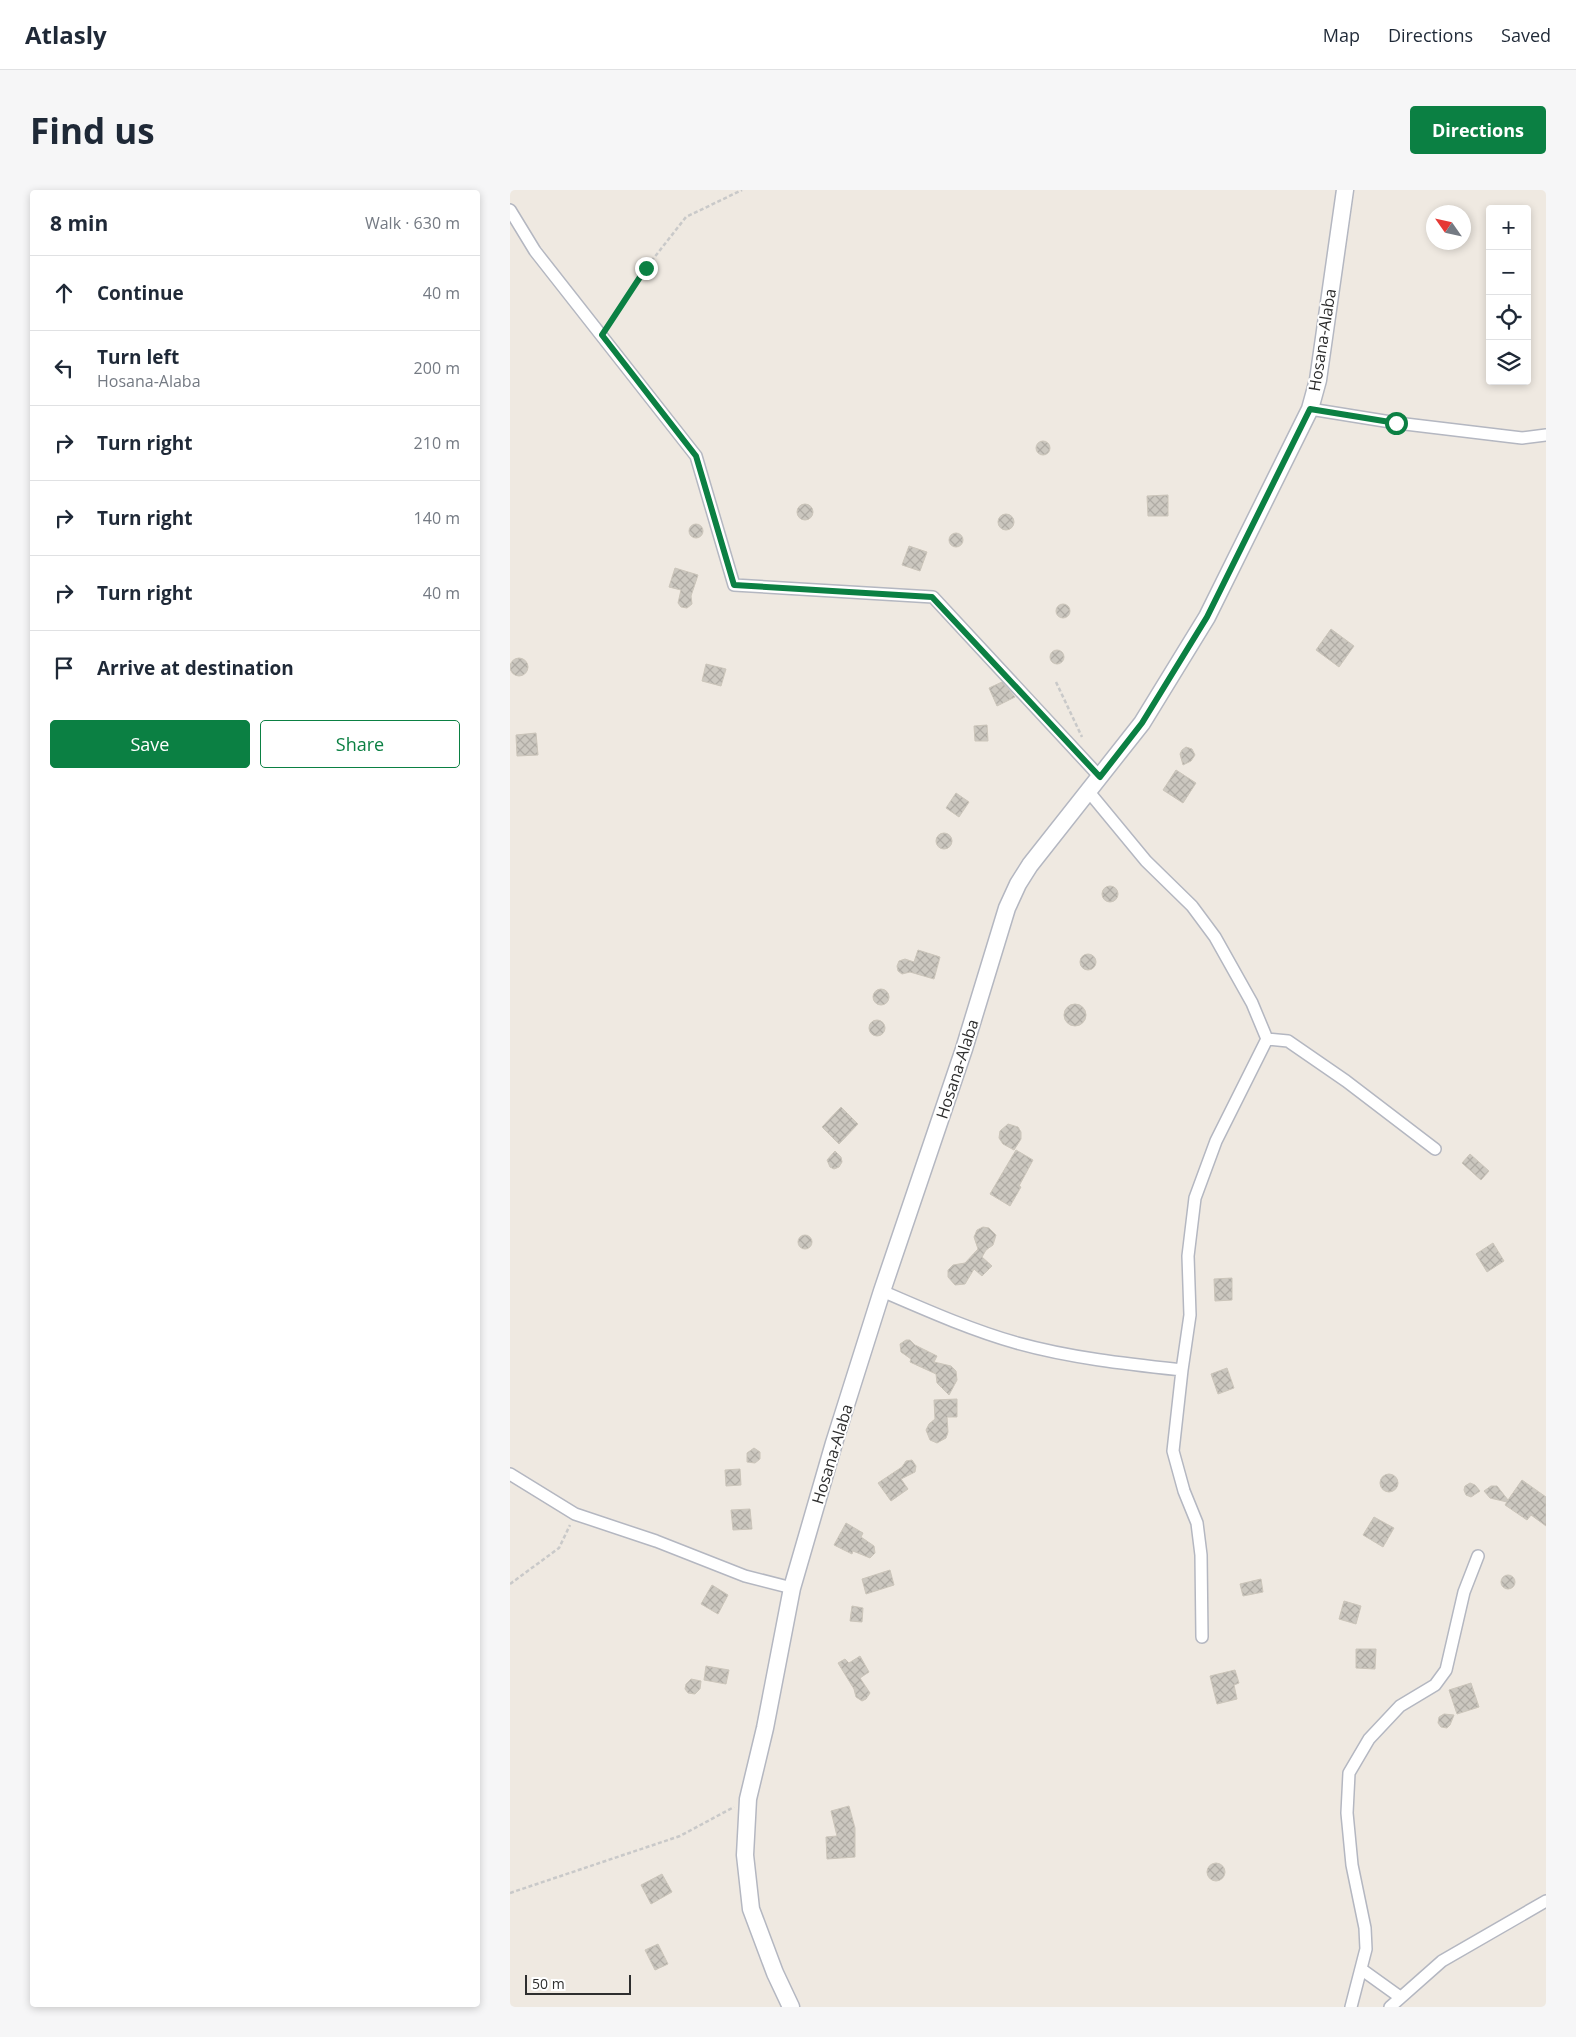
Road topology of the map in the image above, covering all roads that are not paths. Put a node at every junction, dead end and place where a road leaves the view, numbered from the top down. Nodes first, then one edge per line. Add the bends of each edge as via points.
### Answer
1 (1345, 190) edge
2 (510, 210) edge
3 (1310, 409) junction
4 (1546, 436) edge
5 (1100, 777) junction
6 (1089, 792) junction
7 (1267, 1039) junction
8 (1435, 1148) dead end
9 (882, 1291) junction
10 (1182, 1370) junction
11 (510, 1474) edge
12 (1478, 1556) dead end
13 (792, 1588) junction
14 (1202, 1637) dead end
15 (1546, 1900) edge
16 (1361, 1969) junction
17 (1400, 1997) junction
18 (791, 2007) edge
19 (1351, 2007) edge
20 (1390, 2007) edge

1 - 3 main road, Hosana-Alaba via 1318,380
2 - 5 street via 535,251 696,456 734,585 932,597
3 - 4 street via 1522,438
3 - 5 main road, Hosana-Alaba via 1207,617 1142,723
5 - 6 main road, Hosana-Alaba
6 - 7 street via 1146,861 1192,906 1215,937 1252,1003
6 - 9 main road, Hosana-Alaba via 1030,865 1007,908 964,1049
7 - 8 street via 1288,1041
7 - 10 street via 1216,1141 1195,1198 1188,1256 1190,1315
9 - 10 street via 1017,1343 1100,1361
9 - 13 main road, Hosana-Alaba
10 - 14 street via 1174,1450 1184,1491 1197,1523 1201,1555
11 - 13 street via 575,1514 745,1576
12 - 16 street via 1464,1592 1446,1670 1435,1685 1400,1706 1369,1738 1349,1773 1347,1812 1351,1857 1365,1928 1366,1950
13 - 18 main road, Hosana-Alaba via 748,1799 745,1855 751,1909
15 - 17 street via 1442,1961
16 - 17 street
16 - 19 street
17 - 20 street

